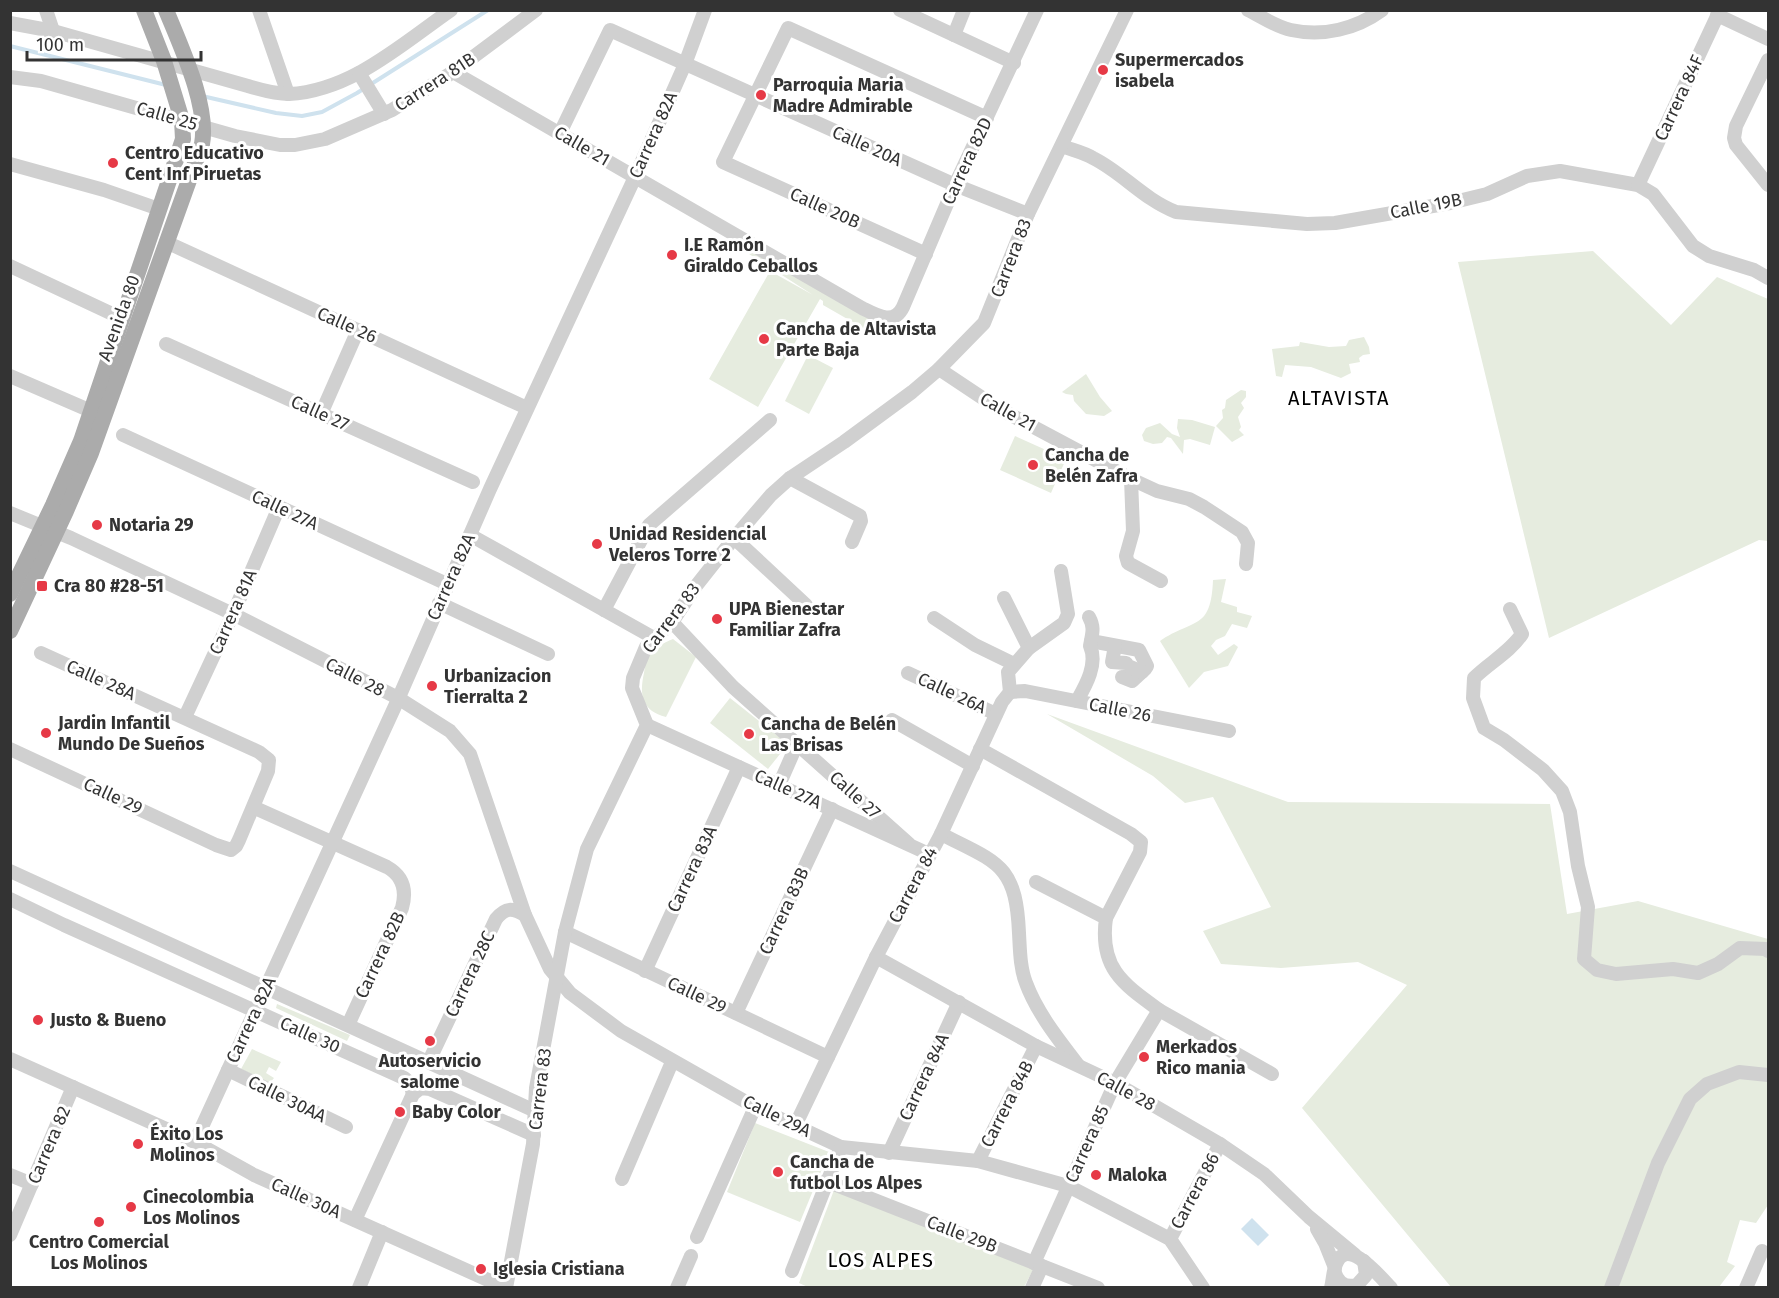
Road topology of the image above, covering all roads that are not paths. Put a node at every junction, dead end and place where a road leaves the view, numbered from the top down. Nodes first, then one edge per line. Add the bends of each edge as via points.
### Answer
1 (46, 10) edge
2 (144, 10) edge
3 (166, 10) edge
4 (259, 10) edge
5 (451, 10) edge
6 (536, 10) edge
7 (705, 10) edge
8 (900, 10) edge
9 (964, 10) edge
10 (1037, 10) edge
11 (1127, 10) edge
12 (1248, 10) edge
13 (1382, 10) edge
14 (1719, 13) edge
15 (10, 23) edge
16 (54, 31) junction
17 (954, 35) junction
18 (1768, 39) edge
19 (1768, 60) edge
20 (1014, 63) junction
21 (685, 64) junction
22 (165, 66) junction
23 (453, 72) junction
24 (364, 73) junction
25 (190, 74) junction
26 (10, 77) edge
27 (288, 94) junction
28 (754, 96) junction
29 (387, 109) junction
30 (987, 118) junction
31 (202, 119) junction
32 (182, 120) junction
33 (560, 133) junction
34 (325, 139) joint
35 (1062, 146) junction
36 (10, 164) edge
37 (634, 177) junction
38 (955, 185) junction
39 (1638, 185) junction
40 (1768, 185) edge
41 (159, 209) junction
42 (1028, 214) junction
43 (166, 242) junction
44 (926, 254) junction
45 (10, 266) edge
46 (1768, 278) edge
47 (900, 313) joint
48 (122, 318) junction
49 (358, 330) junction
50 (166, 344) dead end
51 (939, 369) junction
52 (10, 376) edge
53 (527, 408) junction
54 (91, 411) junction
55 (321, 414) junction
56 (770, 420) dead end
57 (123, 435) dead end
58 (790, 478) junction
59 (1131, 479) junction
60 (473, 482) dead end
61 (279, 507) junction
62 (10, 513) edge
63 (50, 529) junction
64 (470, 535) junction
65 (734, 538) junction
66 (852, 542) dead end
67 (1246, 564) dead end
68 (1061, 571) dead end
69 (1161, 582) dead end
70 (447, 584) junction
71 (10, 594) edge
72 (1004, 598) dead end
73 (440, 603) junction
74 (806, 605) dead end
75 (1510, 609) dead end
76 (604, 610) junction
77 (233, 614) junction
78 (1089, 617) dead end
79 (934, 618) dead end
80 (672, 622) junction
81 (10, 631) edge
82 (654, 639) junction
83 (1091, 641) junction
84 (1121, 647) junction
85 (1029, 648) junction
86 (41, 653) dead end
87 (548, 654) dead end
88 (1014, 664) junction
89 (1142, 672) junction
90 (908, 673) dead end
91 (1122, 677) dead end
92 (1010, 692) junction
93 (398, 698) junction
94 (1077, 701) junction
95 (996, 714) junction
96 (185, 717) junction
97 (892, 720) dead end
98 (646, 725) junction
99 (1228, 731) dead end
100 (797, 744) junction
101 (10, 749) edge
102 (980, 750) junction
103 (973, 766) junction
104 (739, 767) junction
105 (779, 785) junction
106 (255, 808) junction
107 (831, 809) junction
108 (941, 834) junction
109 (333, 842) junction
110 (909, 844) junction
111 (929, 854) junction
112 (10, 871) edge
113 (1036, 882) dead end
114 (10, 899) edge
115 (525, 915) junction
116 (1106, 918) junction
117 (565, 932) junction
118 (1768, 951) edge
119 (876, 957) junction
120 (645, 971) junction
121 (557, 980) junction
122 (266, 988) junction
123 (959, 1002) junction
124 (1159, 1010) junction
125 (256, 1011) junction
126 (736, 1013) junction
127 (348, 1025) junction
128 (1036, 1047) junction
129 (828, 1057) junction
130 (10, 1059) edge
131 (429, 1061) junction
132 (672, 1062) junction
133 (1079, 1067) junction
134 (228, 1070) junction
135 (1272, 1074) dead end
136 (1768, 1075) edge
137 (1115, 1083) junction
138 (73, 1087) junction
139 (413, 1094) junction
140 (755, 1107) junction
141 (535, 1111) junction
142 (795, 1126) junction
143 (346, 1127) dead end
144 (534, 1135) junction
145 (195, 1142) junction
146 (1220, 1144) junction
147 (841, 1147) junction
148 (889, 1153) junction
149 (978, 1161) junction
150 (10, 1175) edge
151 (622, 1179) dead end
152 (826, 1181) junction
153 (32, 1185) junction
154 (1068, 1186) junction
155 (1309, 1217) junction
156 (355, 1220) junction
157 (382, 1232) junction
158 (10, 1235) edge
159 (697, 1237) dead end
160 (1170, 1239) junction
161 (1762, 1251) dead end
162 (691, 1256) dead end
163 (1360, 1258) junction
164 (1038, 1264) junction
165 (792, 1270) dead end
166 (1335, 1270) junction
167 (1355, 1285) edge
168 (359, 1287) edge
169 (506, 1287) edge
170 (677, 1287) edge
171 (1032, 1287) edge
172 (1098, 1287) edge
173 (1203, 1287) edge
174 (1331, 1287) edge
175 (1379, 1287) edge
176 (1391, 1287) edge
177 (1611, 1287) edge
178 (1746, 1287) edge

1 - 16 street
2 - 22 main road, Avenida 80
3 - 25 main road, Avenida 80
4 - 27 street
5 - 24 street
6 - 23 street, Carrera 81B
7 - 21 street, Carrera 82A
8 - 17 street
9 - 17 street
10 - 20 street, Carrera 82D
11 - 35 street, Carrera 83
12 - 13 street via 1290,30 1317,33 1352,27
14 - 18 street
14 - 39 street, Carrera 84F
15 - 16 street
16 - 22 street
17 - 20 street
19 - 40 street via 1734,138
20 - 30 street, Carrera 82D
21 - 28 street, Calle 20A
21 - 33 street, Calle 20A via 610,30
21 - 37 street, Carrera 82A
22 - 25 street
22 - 32 main road, Avenida 80
23 - 29 street, Carrera 81B
23 - 33 street, Calle 21
24 - 27 street via 330,86
24 - 29 street
25 - 27 street
25 - 31 main road, Avenida 80
26 - 32 street, Calle 25 via 41,81
28 - 30 street via 788,28
28 - 38 street, Calle 20A
28 - 44 street, Calle 20B via 723,162
29 - 34 street, Carrera 81B
30 - 38 street, Carrera 82D
31 - 32 street, Calle 25
31 - 34 street, Calle 25 via 235,136 280,145
31 - 43 main road, Avenida 80 via 202,144
32 - 41 main road, Avenida 80 via 181,151
33 - 37 street, Calle 21
35 - 39 street, Calle 19B via 1094,158 1160,206 1176,212 1307,224 1335,223 1450,203 1487,194 1544,172 1584,174
35 - 42 street, Carrera 83
36 - 41 street
37 - 47 street, Calle 21 via 862,308 886,318
37 - 53 street, Carrera 82A
38 - 42 street, Calle 20A
38 - 44 street, Carrera 82D
39 - 46 street, Calle 19B via 1653,194 1693,246
41 - 48 main road, Avenida 80
42 - 51 street, Carrera 83 via 984,323
43 - 49 street, Calle 26
43 - 63 main road, Avenida 80 via 101,425
44 - 47 street, Carrera 82D
45 - 48 street
48 - 54 main road, Avenida 80
49 - 53 street, Calle 26
49 - 55 street
50 - 55 street, Calle 27
51 - 58 street, Carrera 83
51 - 59 street, Calle 21 via 996,407
52 - 54 street
53 - 64 street, Carrera 82A
54 - 63 main road, Avenida 80
55 - 60 street, Calle 27
56 - 76 street via 649,525
57 - 61 street, Calle 27A
58 - 65 street, Carrera 83
58 - 66 street via 860,516
59 - 67 street, Calle 21 via 1189,499 1242,532 1248,543
59 - 69 street via 1133,531 1126,556 1128,563
61 - 70 street, Calle 27A
61 - 77 street, Carrera 81A
62 - 63 street, Calle 28
63 - 71 main road, Avenida 80
63 - 77 street, Calle 28
63 - 81 main road, Avenida 80
64 - 70 street, Carrera 82A
64 - 76 street
65 - 74 street
65 - 80 street, Carrera 83
68 - 85 street via 1068,614 1064,624
70 - 73 street, Carrera 82A
72 - 85 street
73 - 87 street
73 - 93 street, Carrera 82A
75 - 118 street via 1522,634 1474,678 1473,698 1484,728 1543,770 1562,791 1570,812 1588,907 1584,959 1597,970 1616,974 1673,969 1698,973 1740,948
76 - 82 street
77 - 93 street, Calle 28
77 - 96 street, Carrera 81A
78 - 83 street via 1093,624
79 - 88 street
80 - 82 street, Carrera 83
80 - 100 street, Calle 27 via 733,687
82 - 98 street, Carrera 83 via 638,664 632,688
83 - 84 street
83 - 94 street via 1092,665
84 - 89 street via 1139,650 1147,666
84 - 89 street via 1113,662
85 - 88 street
86 - 96 street, Calle 28A
88 - 92 street, Carrera 84 via 1008,672
89 - 91 street via 1132,681
90 - 95 street, Calle 26A
92 - 94 street, Calle 26
92 - 95 street, Carrera 84
93 - 109 street, Carrera 82A
93 - 115 street, Calle 28 via 450,731 470,754
94 - 99 street, Calle 26
95 - 102 street, Carrera 84
96 - 106 street, Calle 28A via 269,760
97 - 103 street
98 - 104 street, Calle 27A
98 - 117 street, Carrera 83 via 587,849
100 - 105 street
100 - 110 street, Calle 27
101 - 106 street, Calle 29 via 231,850
102 - 103 street, Carrera 84
102 - 116 street via 1141,842 1140,852
103 - 108 street, Carrera 84
104 - 105 street, Calle 27A
104 - 120 street, Carrera 83A
105 - 107 street, Calle 27A
106 - 109 street
107 - 110 street, Calle 27A
107 - 126 street, Carrera 83B
108 - 111 street, Carrera 84
108 - 133 street via 991,860 1006,873 1019,915 1025,982 1043,1017
109 - 122 street, Carrera 82A
109 - 127 street, Carrera 82B via 395,871 405,895
110 - 111 street, Calle 27A
111 - 119 street, Carrera 84
112 - 122 street, Calle 30
113 - 116 street
114 - 125 street, Calle 30
115 - 121 street, Calle 28
115 - 131 street, Carrera 28C via 509,908 496,919
116 - 124 street via 1105,939 1112,970
117 - 120 street, Calle 29
117 - 121 street, Carrera 83
119 - 123 street, Calle 28
119 - 129 street, Carrera 84
120 - 126 street, Calle 29
121 - 132 street, Calle 29A via 598,1016
121 - 141 street, Carrera 83
122 - 125 street, Carrera 82A
122 - 127 street, Calle 30
123 - 128 street, Calle 28
123 - 148 street, Carrera 84A
124 - 135 street
124 - 137 street, Carrera 85
125 - 134 street, Carrera 82A
125 - 139 street, Calle 30 via 404,1078
126 - 129 street, Calle 29
127 - 131 street, Calle 30
128 - 133 street, Calle 28
128 - 149 street, Carrera 84B
129 - 142 street, Carrera 84
130 - 138 street, Calle 30A
131 - 141 street, Calle 30
132 - 140 street, Calle 29A
132 - 151 street
133 - 137 street, Calle 28
134 - 143 street, Calle 30AA
134 - 145 street, Carrera 82A
136 - 177 street via 1739,1072 1707,1084 1690,1099 1658,1162
137 - 146 street, Calle 28
137 - 154 street, Carrera 85
138 - 145 street, Calle 30A
138 - 153 street, Carrera 82
139 - 144 street via 421,1088 430,1089
139 - 156 street
140 - 142 street, Calle 29A
140 - 159 street
141 - 144 street, Carrera 83
142 - 147 street, Calle 29A
144 - 169 street, Carrera 83
145 - 156 street, Calle 30A via 254,1175
146 - 155 street, Calle 28 via 1264,1174
146 - 160 street, Carrera 86
147 - 148 street, Calle 29A
147 - 152 street
148 - 149 street, Calle 29A
149 - 154 street, Calle 29A
150 - 153 street
152 - 164 street, Calle 29B
152 - 165 street
153 - 158 street, Carrera 82
154 - 160 street, Calle 29A
154 - 164 street, Carrera 85
155 - 163 street, Calle 28
155 - 166 street via 1326,1243
156 - 157 street, Calle 30A
157 - 168 street
157 - 169 street, Calle 30A
160 - 173 street, Calle 29A
161 - 178 street
162 - 170 street
163 - 166 street via 1342,1257
163 - 167 street via 1366,1275
163 - 176 street, Calle 28
164 - 171 street, Carrera 85
164 - 172 street, Calle 29B
166 - 167 street via 1339,1281
166 - 174 street
167 - 175 street

